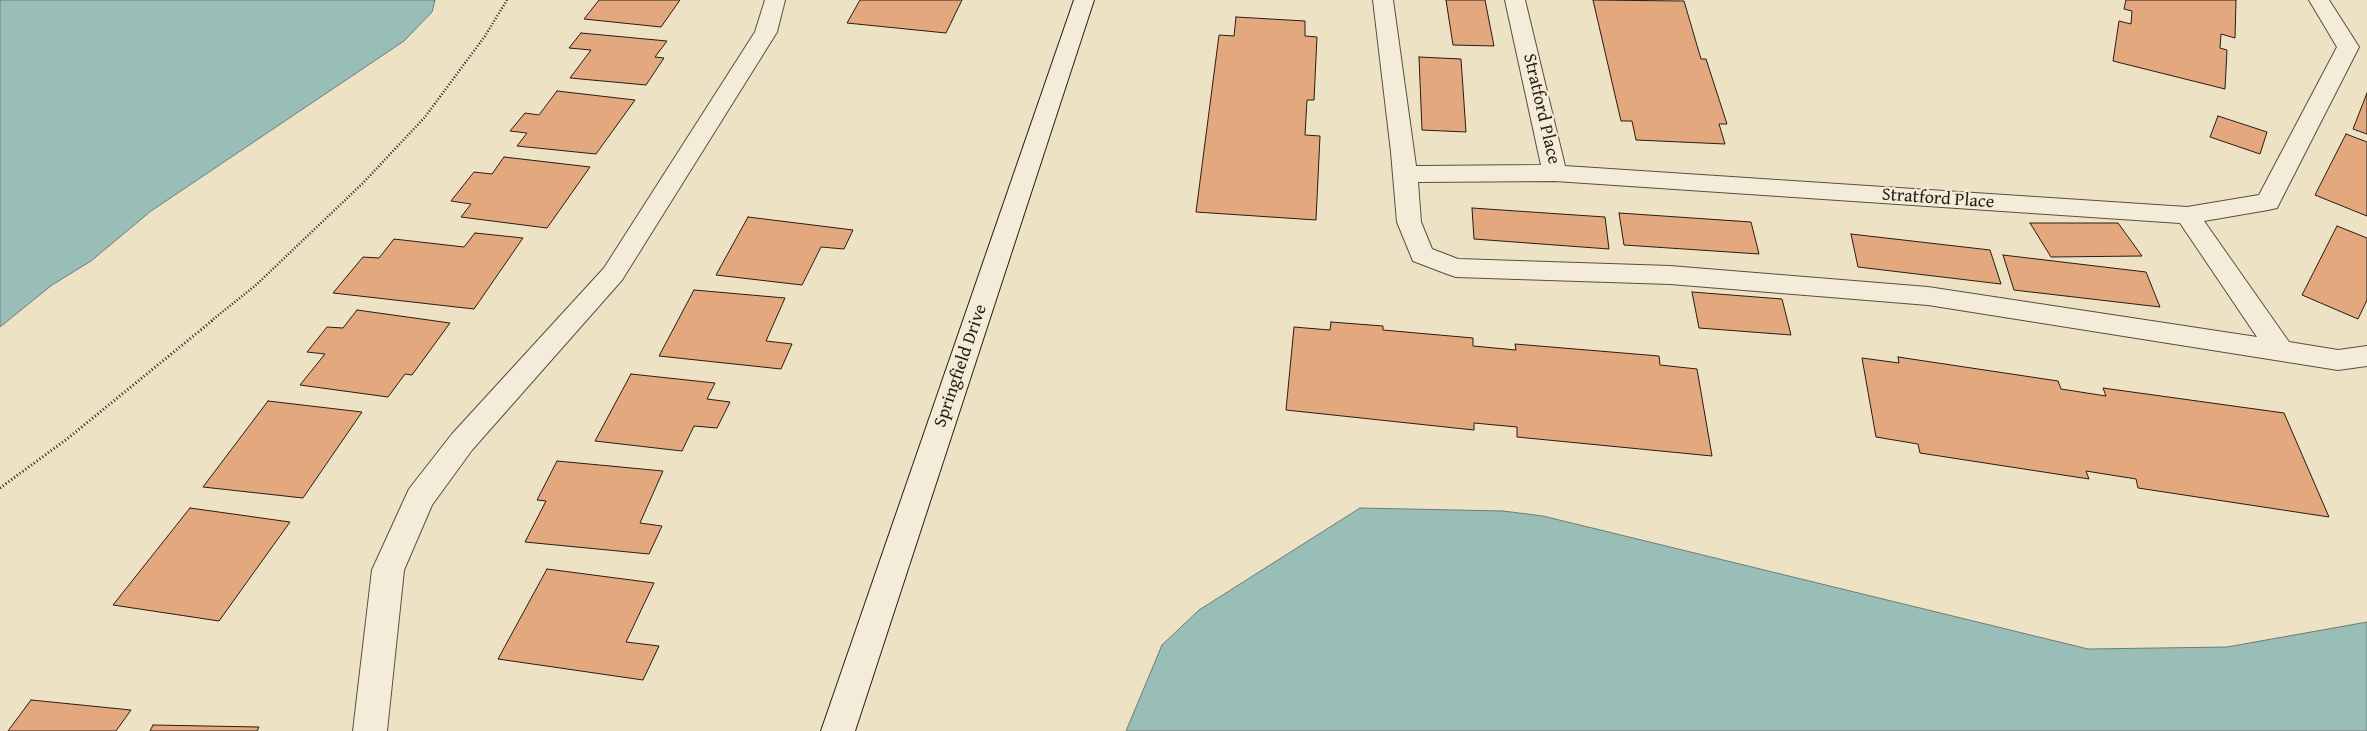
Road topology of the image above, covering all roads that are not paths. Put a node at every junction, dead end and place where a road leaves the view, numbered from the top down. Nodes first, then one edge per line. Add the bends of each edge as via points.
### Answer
1 (775, 0) edge
2 (1084, 0) edge
3 (1383, 0) edge
4 (1515, 0) edge
5 (2319, 0) edge
6 (1556, 173) junction
7 (1405, 174) junction
8 (2187, 215) junction
9 (2281, 352) junction
10 (2367, 356) edge
11 (370, 731) edge
12 (838, 731) edge

1 - 11 street via 766,32 613,274 462,442 420,498 388,570
2 - 12 street, Springfield Drive
3 - 7 street
4 - 6 street, Stratford Place
5 - 8 street, Stratford Place via 2348,47 2268,202
6 - 7 street
6 - 8 street, Stratford Place
7 - 9 street via 1409,222 1422,255 1456,268 1670,275 1928,296
8 - 9 street
9 - 10 street via 2338,360

